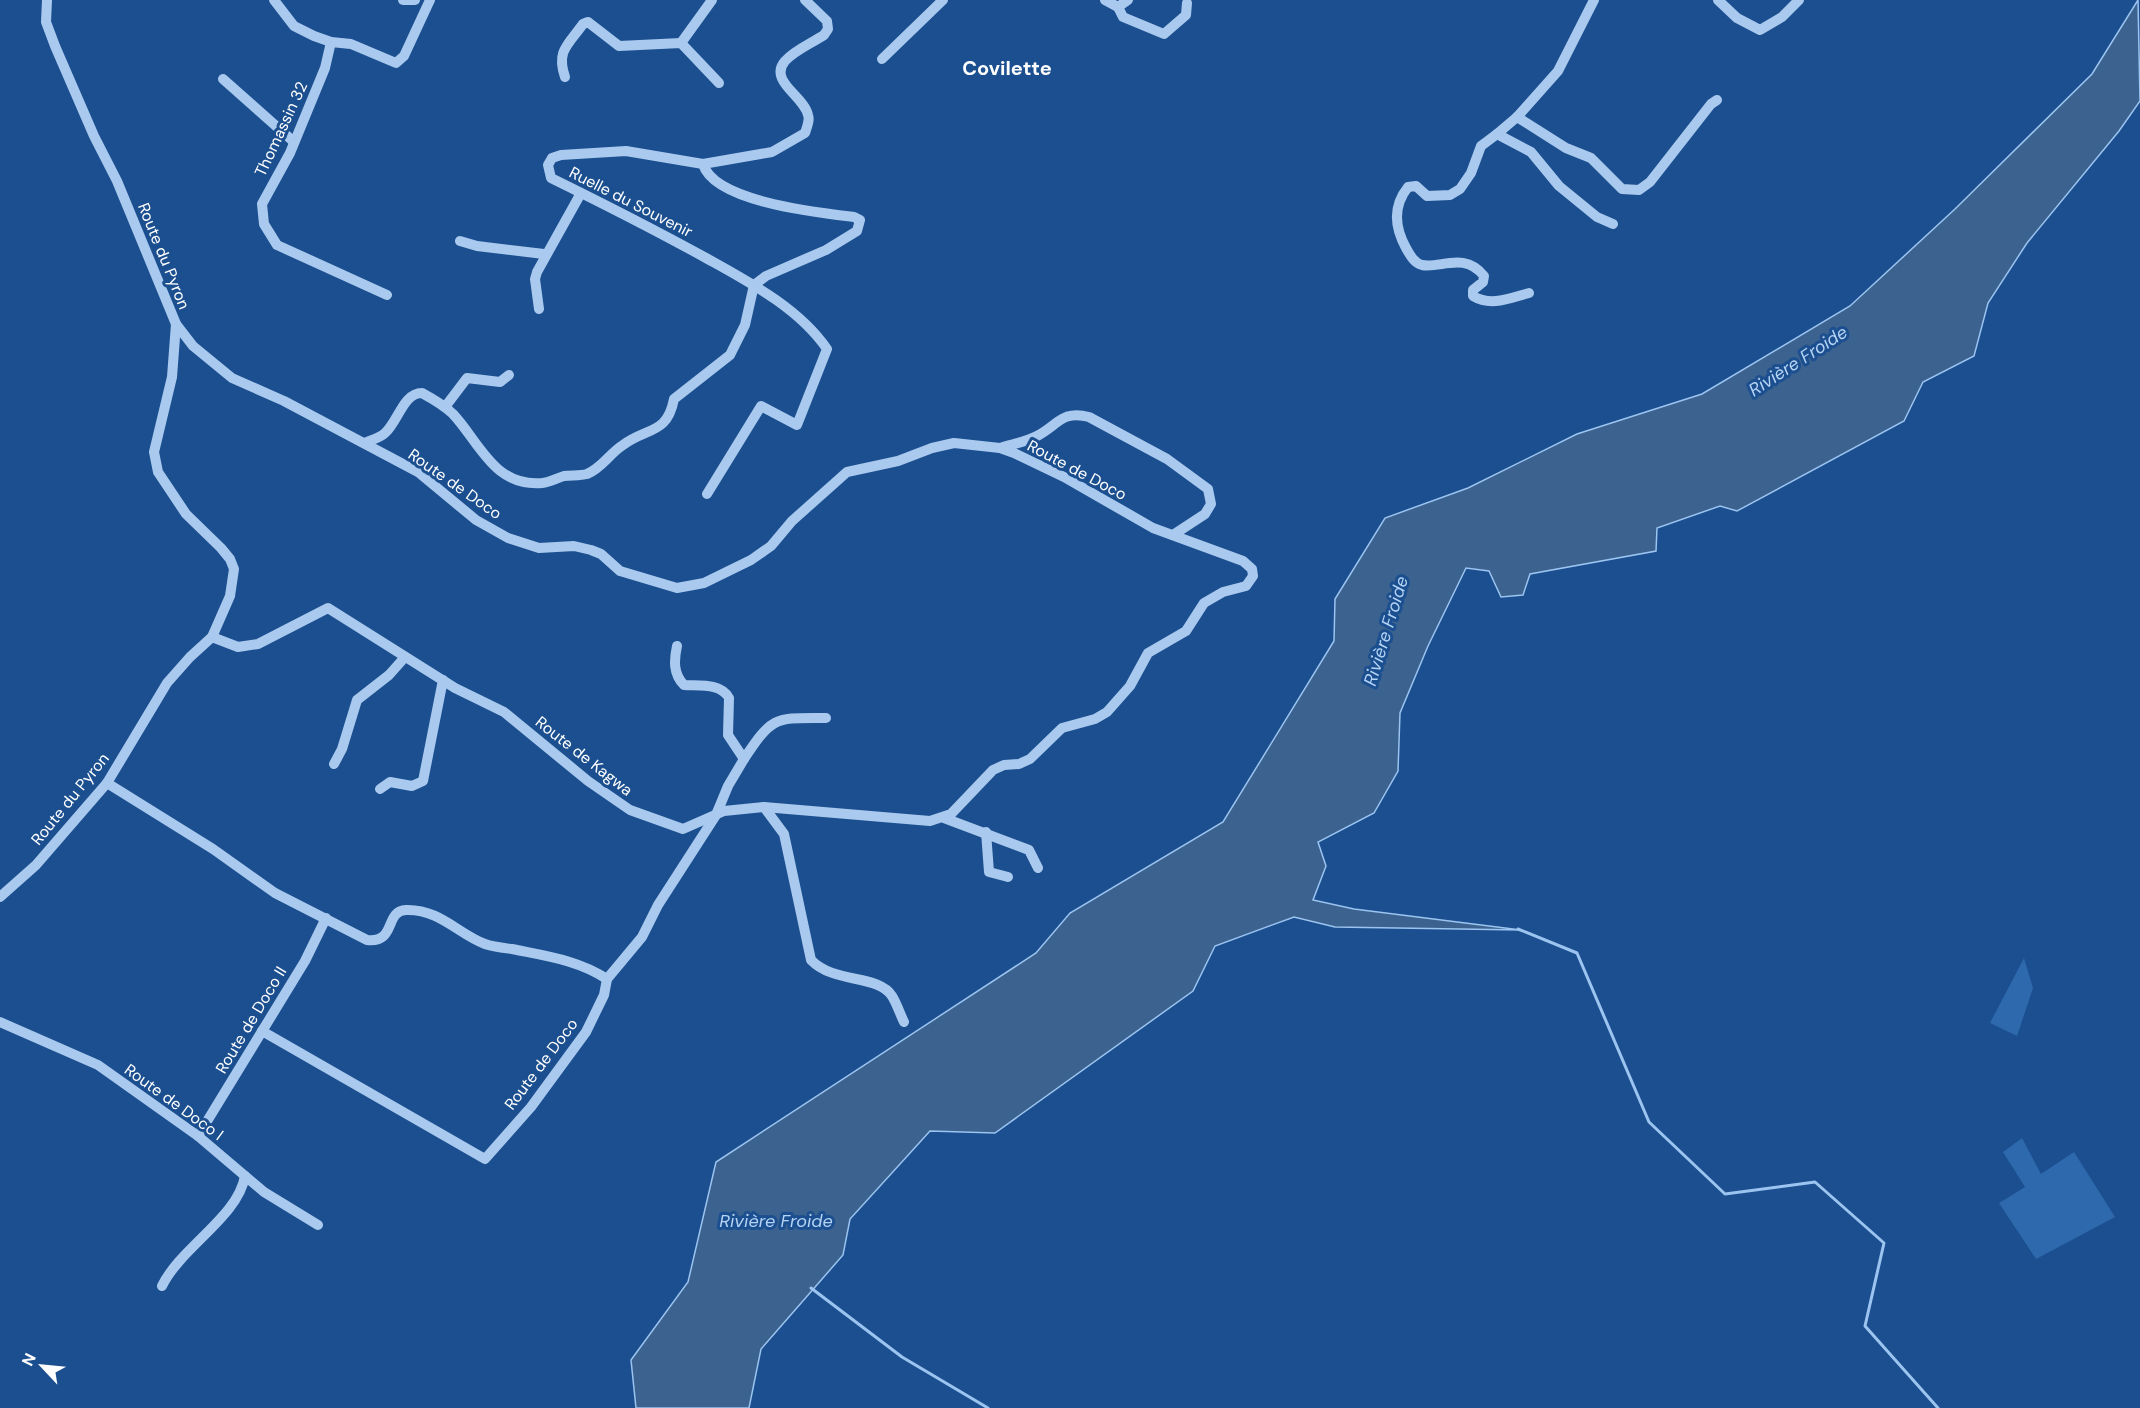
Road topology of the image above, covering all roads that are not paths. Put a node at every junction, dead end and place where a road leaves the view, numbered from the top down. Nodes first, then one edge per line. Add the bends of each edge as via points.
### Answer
1 (47, 0) edge
2 (274, 0) edge
3 (403, 0) edge
4 (415, 0) edge
5 (430, 0) edge
6 (712, 0) edge
7 (806, 0) edge
8 (943, 0) edge
9 (1105, 0) edge
10 (1128, 0) edge
11 (1594, 0) edge
12 (1719, 0) edge
13 (1799, 0) edge
14 (1187, 3) dead end
15 (1118, 7) junction
16 (331, 42) junction
17 (681, 43) junction
18 (882, 59) dead end
19 (565, 77) dead end
20 (223, 79) dead end
21 (719, 83) dead end
22 (1717, 99) dead end
23 (1517, 117) junction
24 (1497, 134) junction
25 (294, 142) junction
26 (703, 164) junction
27 (581, 193) junction
28 (1614, 224) dead end
29 (460, 241) dead end
30 (544, 254) junction
31 (754, 285) junction
32 (1529, 293) dead end
33 (387, 295) dead end
34 (538, 309) dead end
35 (176, 324) junction
36 (509, 375) dead end
37 (445, 407) junction
38 (364, 443) junction
39 (1000, 448) junction
40 (708, 494) dead end
41 (1173, 535) junction
42 (212, 637) junction
43 (677, 646) dead end
44 (405, 657) junction
45 (443, 680) junction
46 (826, 718) dead end
47 (744, 759) junction
48 (334, 764) dead end
49 (106, 783) junction
50 (380, 789) dead end
51 (764, 807) junction
52 (716, 815) junction
53 (944, 818) junction
54 (986, 832) junction
55 (1038, 868) dead end
56 (1008, 877) dead end
57 (0, 897) edge
58 (326, 918) junction
59 (607, 979) junction
60 (0, 1022) edge
61 (904, 1022) dead end
62 (262, 1031) junction
63 (198, 1136) junction
64 (245, 1176) junction
65 (318, 1225) dead end
66 (162, 1286) dead end

1 - 35 street, Route du Pyron via 46,22 55,46
2 - 16 street via 294,26
3 - 4 street
5 - 16 street via 404,56 396,63 351,44
6 - 17 street
7 - 26 street via 827,21 828,29 780,68 781,79 804,103 809,117 805,132 772,152
8 - 18 street
9 - 15 street
10 - 15 street
11 - 23 street via 1558,71
12 - 13 street via 1737,18 1760,30
14 - 15 street via 1186,15 1164,34 1123,17
16 - 25 street, Thomassin 32 via 325,69
17 - 19 street via 618,46 588,22 560,55
17 - 21 street
20 - 25 street
22 - 23 street via 1650,182 1639,190 1622,189 1591,158 1566,148
23 - 24 street
24 - 28 street via 1531,152 1559,186 1583,207
24 - 32 street via 1481,146 1471,173 1460,189 1450,195 1427,196 1416,186 1408,187 1402,195 1396,231 1412,259 1422,265 1449,261 1479,270 1483,282 1473,290 1473,296 1479,300 1495,302
25 - 33 street, Thomassin 32 via 262,204 264,224 277,245
26 - 27 street, Ruelle du Souvenir via 626,152 552,158 548,165 551,178
26 - 31 street via 705,171 735,192 767,203 860,220 857,231 841,241
27 - 30 street
27 - 31 street, Ruelle du Souvenir via 642,222
29 - 30 street
30 - 34 street via 535,279
31 - 37 street via 745,325 730,355 674,399 665,422 626,442 586,474 544,483 521,482 501,474
31 - 40 street, Ruelle du Souvenir via 815,332 827,349 797,425 761,406
35 - 38 street, Route de Doco via 193,346 232,378
35 - 42 street, Route du Pyron via 172,377 154,452 158,472 186,514 230,559 234,569 230,597
36 - 37 street via 500,382 467,378
37 - 38 street via 416,393 384,434
38 - 39 street, Route de Doco via 418,472 476,520 508,538 539,548 574,546 591,550 620,571 677,588 704,583 751,560 771,546 792,521 848,472 954,443
39 - 41 street, Route de Doco
39 - 41 street via 1037,436 1062,418 1076,414 1089,417 1167,459 1208,489 1211,504 1205,514
41 - 53 street, Route de Doco via 1249,564 1251,582 1204,603 1186,631 1148,653 1130,686 1107,712 1062,728 1030,759 993,770
42 - 44 street, Route de Kagwa via 238,646 258,644 328,608
42 - 49 street, Route du Pyron via 167,683
43 - 47 street via 675,666 684,685 720,688 729,698 728,735
44 - 45 street, Route de Kagwa
44 - 48 street via 357,700
45 - 50 street via 423,781 412,786 390,782
45 - 52 street, Route de Kagwa via 504,712 630,810 683,829
46 - 47 street via 783,718 769,724
47 - 52 street
49 - 57 street, Route du Pyron via 36,865
49 - 58 street via 213,849 275,893
51 - 52 street, Route de Kagwa
51 - 53 street via 930,821
51 - 61 street via 784,834 811,960 831,975 880,985 892,995
52 - 59 street via 642,937
53 - 54 street
54 - 55 street via 1029,850
54 - 56 street via 989,872
58 - 59 street via 378,941 396,914 415,910 448,921 485,944 586,965
58 - 62 street, Route de Doco II
59 - 62 street, Route de Doco via 604,995 586,1032 531,1107 485,1158
60 - 63 street, Route de Doco I via 98,1065
62 - 63 street, Route de Doco II
63 - 64 street, Route de Doco I
64 - 65 street, Route de Doco I
64 - 66 street via 237,1196 175,1262

